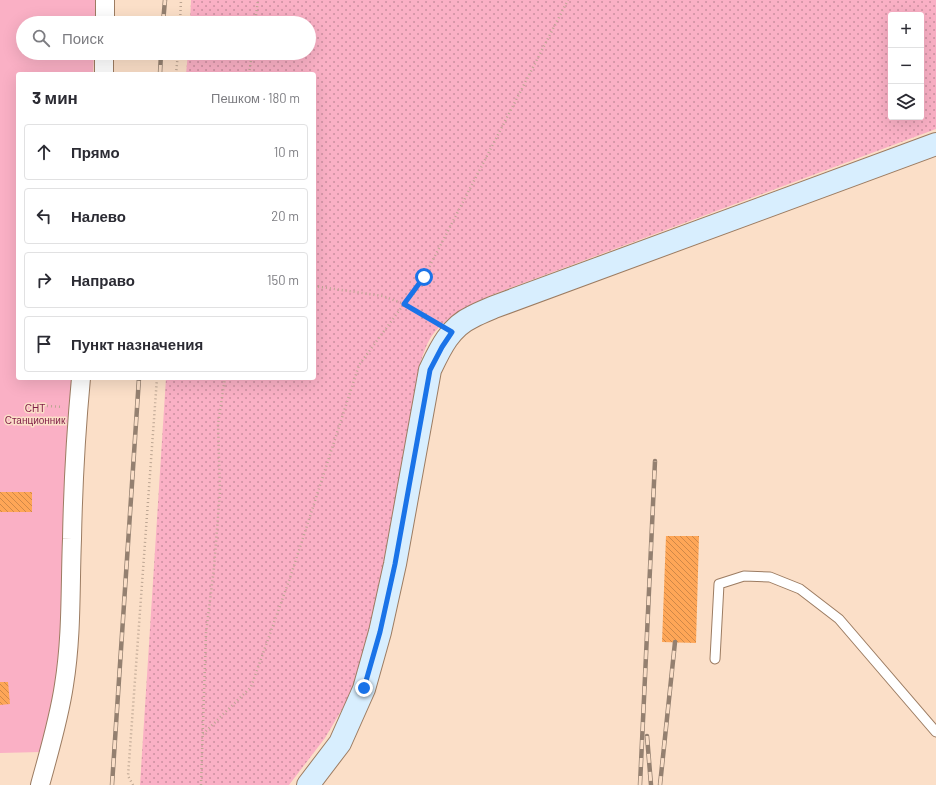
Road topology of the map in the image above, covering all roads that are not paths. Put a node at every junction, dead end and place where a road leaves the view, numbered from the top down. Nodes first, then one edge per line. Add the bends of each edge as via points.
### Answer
1 (105, 0) edge
2 (105, 16) edge
3 (104, 60) edge
4 (104, 72) edge
5 (936, 144) edge
6 (81, 380) edge
7 (715, 658) dead end
8 (936, 732) edge
9 (40, 785) edge
10 (308, 785) edge

1 - 2 street
3 - 4 street
5 - 10 street via 494,307 470,317 452,332 430,370 395,564 364,688 340,743
6 - 9 street via 71,607 64,684 53,739
7 - 8 lane via 719,584 744,576 770,577 800,589 839,619

